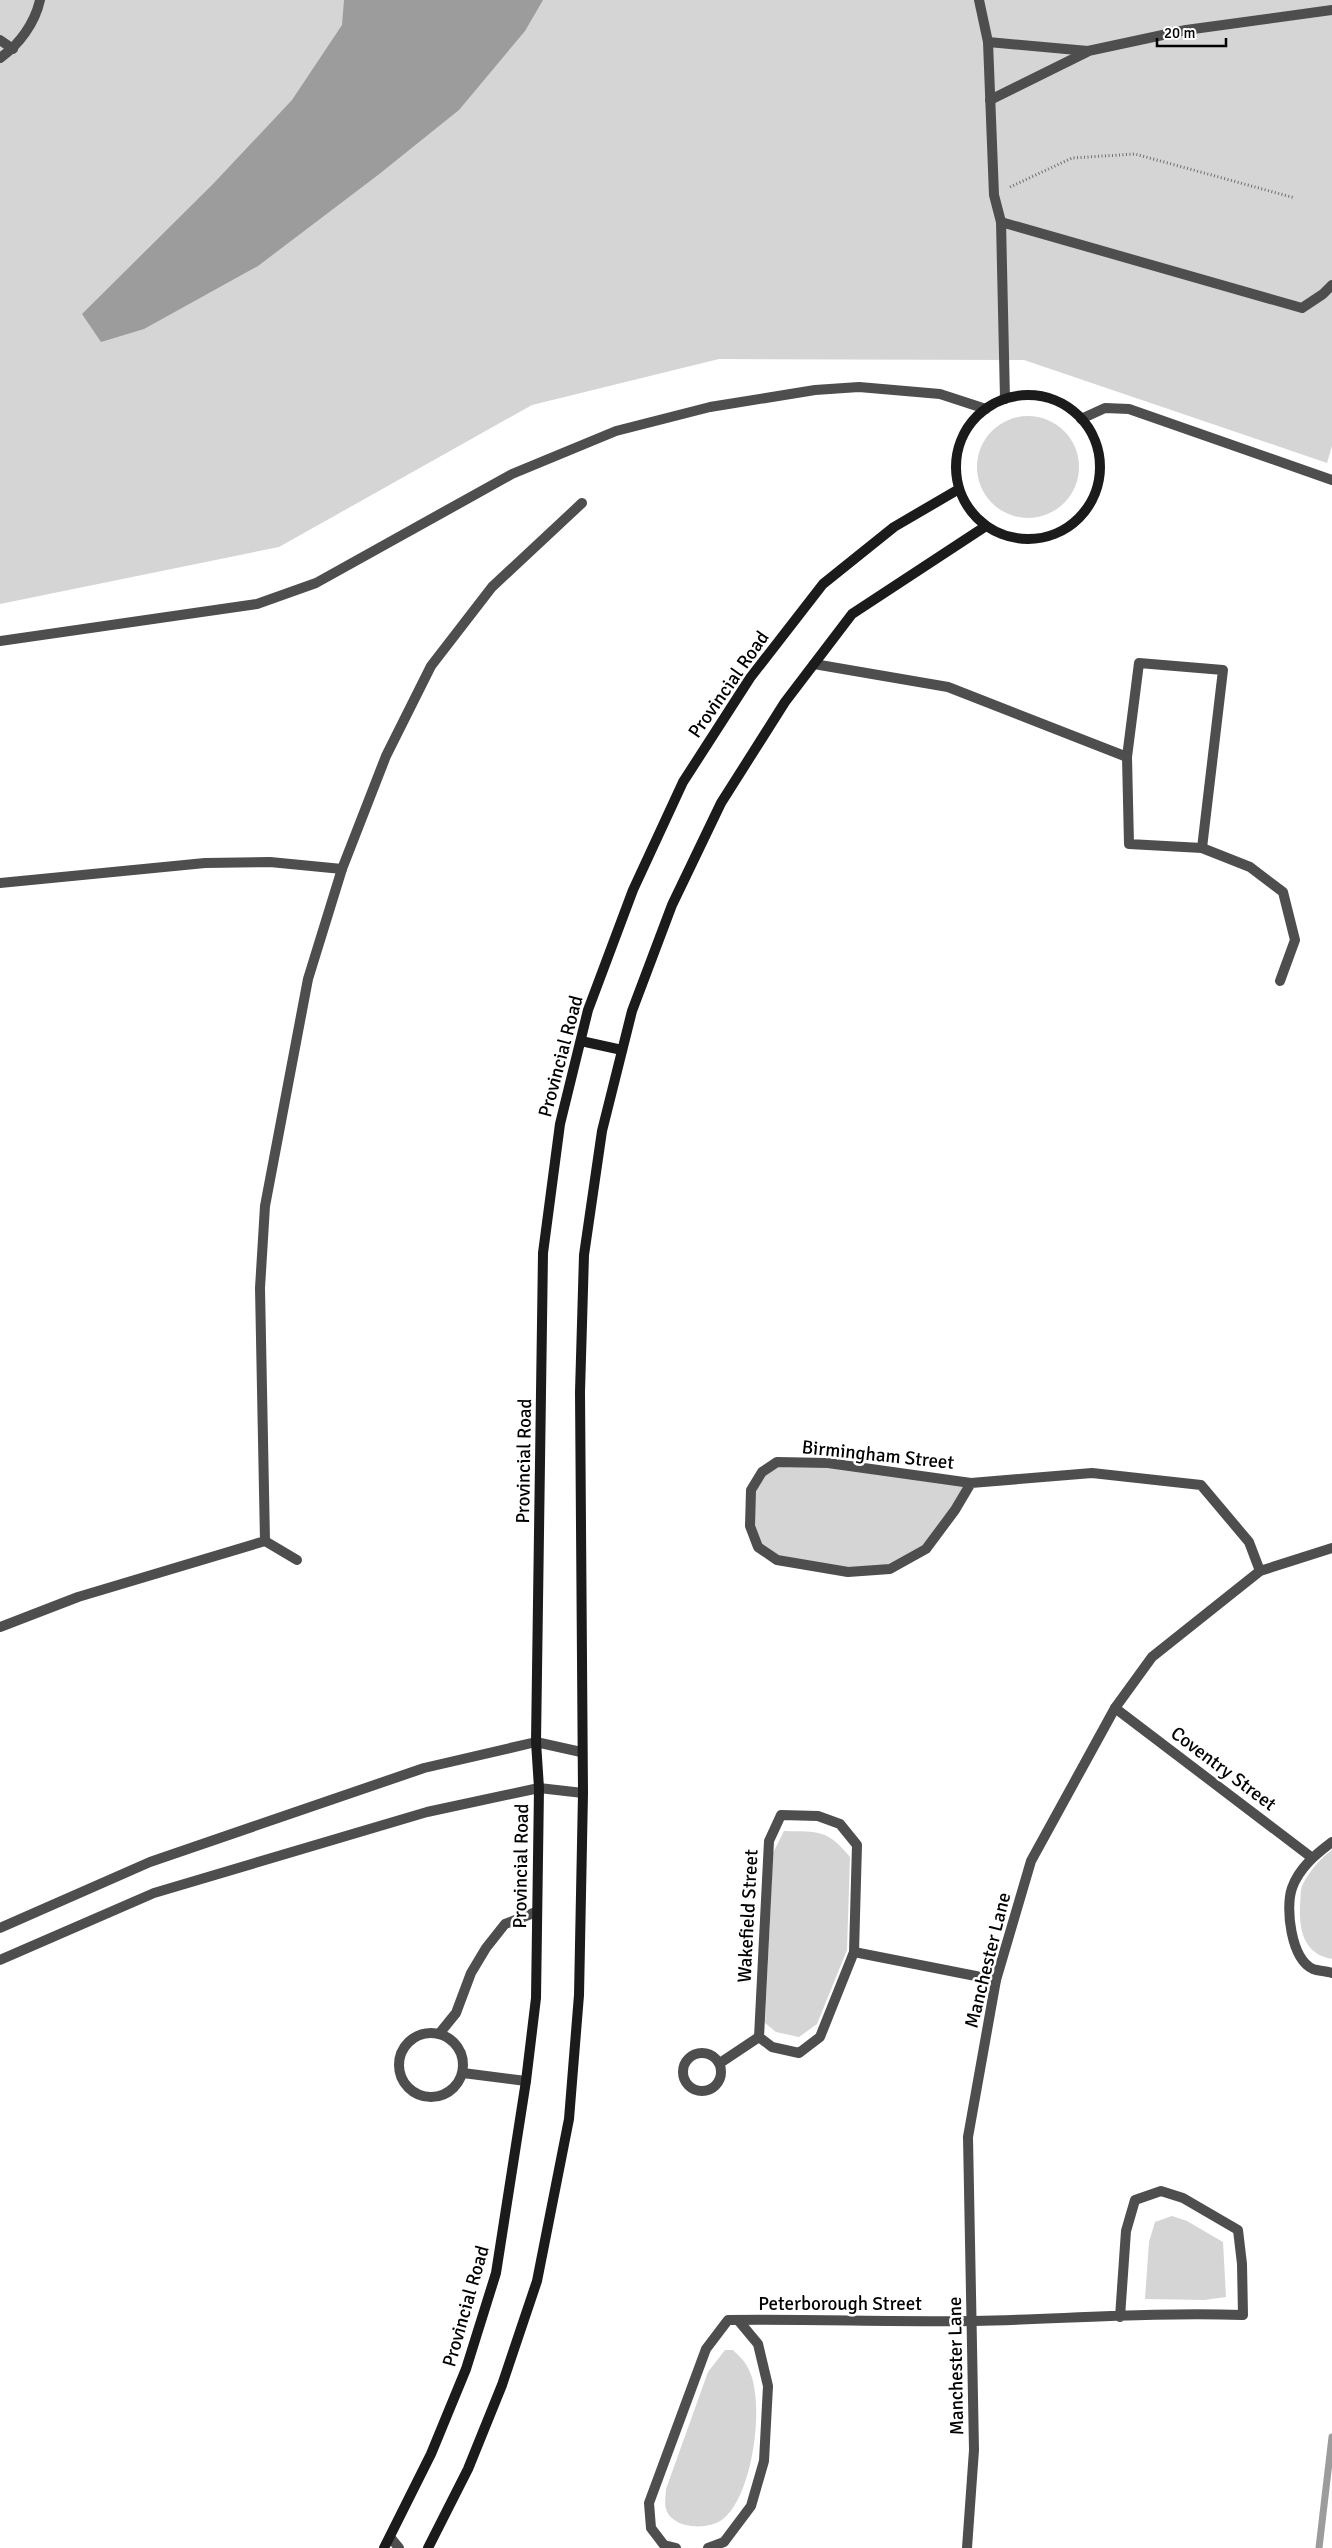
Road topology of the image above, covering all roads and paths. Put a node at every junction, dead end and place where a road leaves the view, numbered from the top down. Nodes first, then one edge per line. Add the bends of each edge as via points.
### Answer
1 (40, 0) edge
2 (979, 0) edge
3 (1332, 10) edge
4 (0, 40) edge
5 (988, 42) junction
6 (13, 49) junction
7 (1088, 51) junction
8 (0, 58) edge
9 (990, 100) junction
10 (994, 195) junction
11 (1295, 198) dead end
12 (1001, 222) junction
13 (1332, 285) edge
14 (1005, 399) junction
15 (986, 409) junction
16 (1081, 419) junction
17 (1332, 480) edge
18 (959, 489) junction
19 (582, 503) dead end
20 (986, 526) junction
21 (0, 641) edge
22 (814, 664) junction
23 (1127, 757) junction
24 (1202, 848) junction
25 (342, 868) junction
26 (0, 883) edge
27 (1280, 982) dead end
28 (581, 1041) junction
29 (622, 1050) junction
30 (971, 1483) junction
31 (265, 1541) junction
32 (1332, 1548) edge
33 (297, 1560) dead end
34 (1260, 1571) junction
35 (0, 1627) edge
36 (1116, 1708) junction
37 (536, 1742) junction
38 (581, 1752) junction
39 (539, 1788) junction
40 (582, 1793) junction
41 (1332, 1842) edge
42 (1311, 1857) junction
43 (536, 1912) junction
44 (0, 1928) edge
45 (854, 1952) junction
46 (0, 1960) edge
47 (1332, 1973) edge
48 (996, 1980) junction
49 (439, 2034) junction
50 (759, 2037) junction
51 (720, 2064) dead end
52 (463, 2073) junction
53 (526, 2081) junction
54 (1120, 2317) junction
55 (738, 2320) junction
56 (972, 2321) junction
57 (390, 2537) junction
58 (384, 2548) edge
59 (399, 2548) edge
60 (428, 2548) edge
61 (676, 2548) edge
62 (708, 2548) edge
63 (967, 2548) edge

1 - 6 street via 37,14
2 - 5 street
3 - 7 street via 1186,30
4 - 6 street
5 - 7 street
5 - 9 street
6 - 8 street
7 - 9 street
9 - 10 street
10 - 11 path via 1072,158 1135,154
10 - 12 street
12 - 13 street via 1302,308
12 - 14 street
14 - 15 street
14 - 16 street via 1025,395 1046,397
15 - 18 street via 970,425 960,445 956,466
15 - 21 street via 940,394 859,387 816,390 710,408 616,431 512,474 316,583 257,604
16 - 17 street via 1105,408 1129,409
16 - 20 street via 1093,436 1099,457 1099,478 1081,515 1065,529 1046,538 1004,536
18 - 20 street via 969,510
18 - 28 street, Provincial Road via 894,527 823,584 750,678 684,782 658,836 633,890 588,1010
19 - 25 street via 492,587 431,666 386,756
20 - 22 street via 852,614
22 - 23 street via 948,687
22 - 29 street via 785,702 721,803 672,905 632,1011
23 - 24 street via 1129,844
23 - 24 street via 1139,663 1223,670
24 - 27 street via 1250,867 1282,892 1295,940
25 - 26 street via 270,862 205,863
25 - 31 street via 308,979 265,1206 260,1288
28 - 29 street
28 - 37 street, Provincial Road via 560,1124 543,1253
29 - 38 street via 602,1131 584,1255 580,1392
30 - 30 street, Birmingham Street via 828,1464 777,1462 762,1472 751,1490 750,1526 758,1547 777,1560 848,1572 890,1569 926,1549
30 - 34 street, Birmingham Street via 1092,1472 1201,1485 1249,1542
31 - 33 street
31 - 35 street via 78,1597
32 - 34 street, Manchester Lane
34 - 36 street, Manchester Lane via 1152,1657
36 - 42 street, Coventry Street
36 - 48 street, Manchester Lane via 1031,1861
37 - 38 street
37 - 39 street, Provincial Road
37 - 44 street via 424,1768 150,1862
38 - 40 street
39 - 40 street
39 - 43 street, Provincial Road
39 - 46 street via 427,1812 154,1893
40 - 60 street via 579,1995 569,2119 539,2271 502,2385 468,2469
41 - 42 street
42 - 47 street via 1292,1888 1290,1924 1296,1951 1312,1969
43 - 49 street via 506,1924 486,1948 471,1973 456,2013
43 - 53 street, Provincial Road via 536,1998
45 - 48 street
45 - 50 street, Wakefield Street via 820,2037 799,2053 772,2047
45 - 50 street, Wakefield Street via 857,1844 840,1824 818,1816 781,1815 769,1841
48 - 56 street, Manchester Lane via 968,2137
49 - 52 street via 448,2037 461,2053
49 - 52 street via 418,2036 402,2051 399,2061 403,2083 420,2096 441,2096 451,2091
50 - 51 street
52 - 53 street
53 - 57 street, Provincial Road via 496,2273 466,2369 431,2454
54 - 54 street, Peterborough Street via 1126,2231 1135,2200 1161,2191 1183,2198 1238,2230 1243,2314
54 - 56 street, Peterborough Street
55 - 56 street, Peterborough Street
55 - 61 street, Peterborough Street via 728,2320 706,2349 650,2503 651,2528 664,2546
55 - 62 street, Peterborough Street via 758,2344 768,2386 764,2461 751,2506 724,2542
56 - 63 street, Manchester Lane via 974,2450
57 - 58 street, Provincial Road
57 - 59 street

